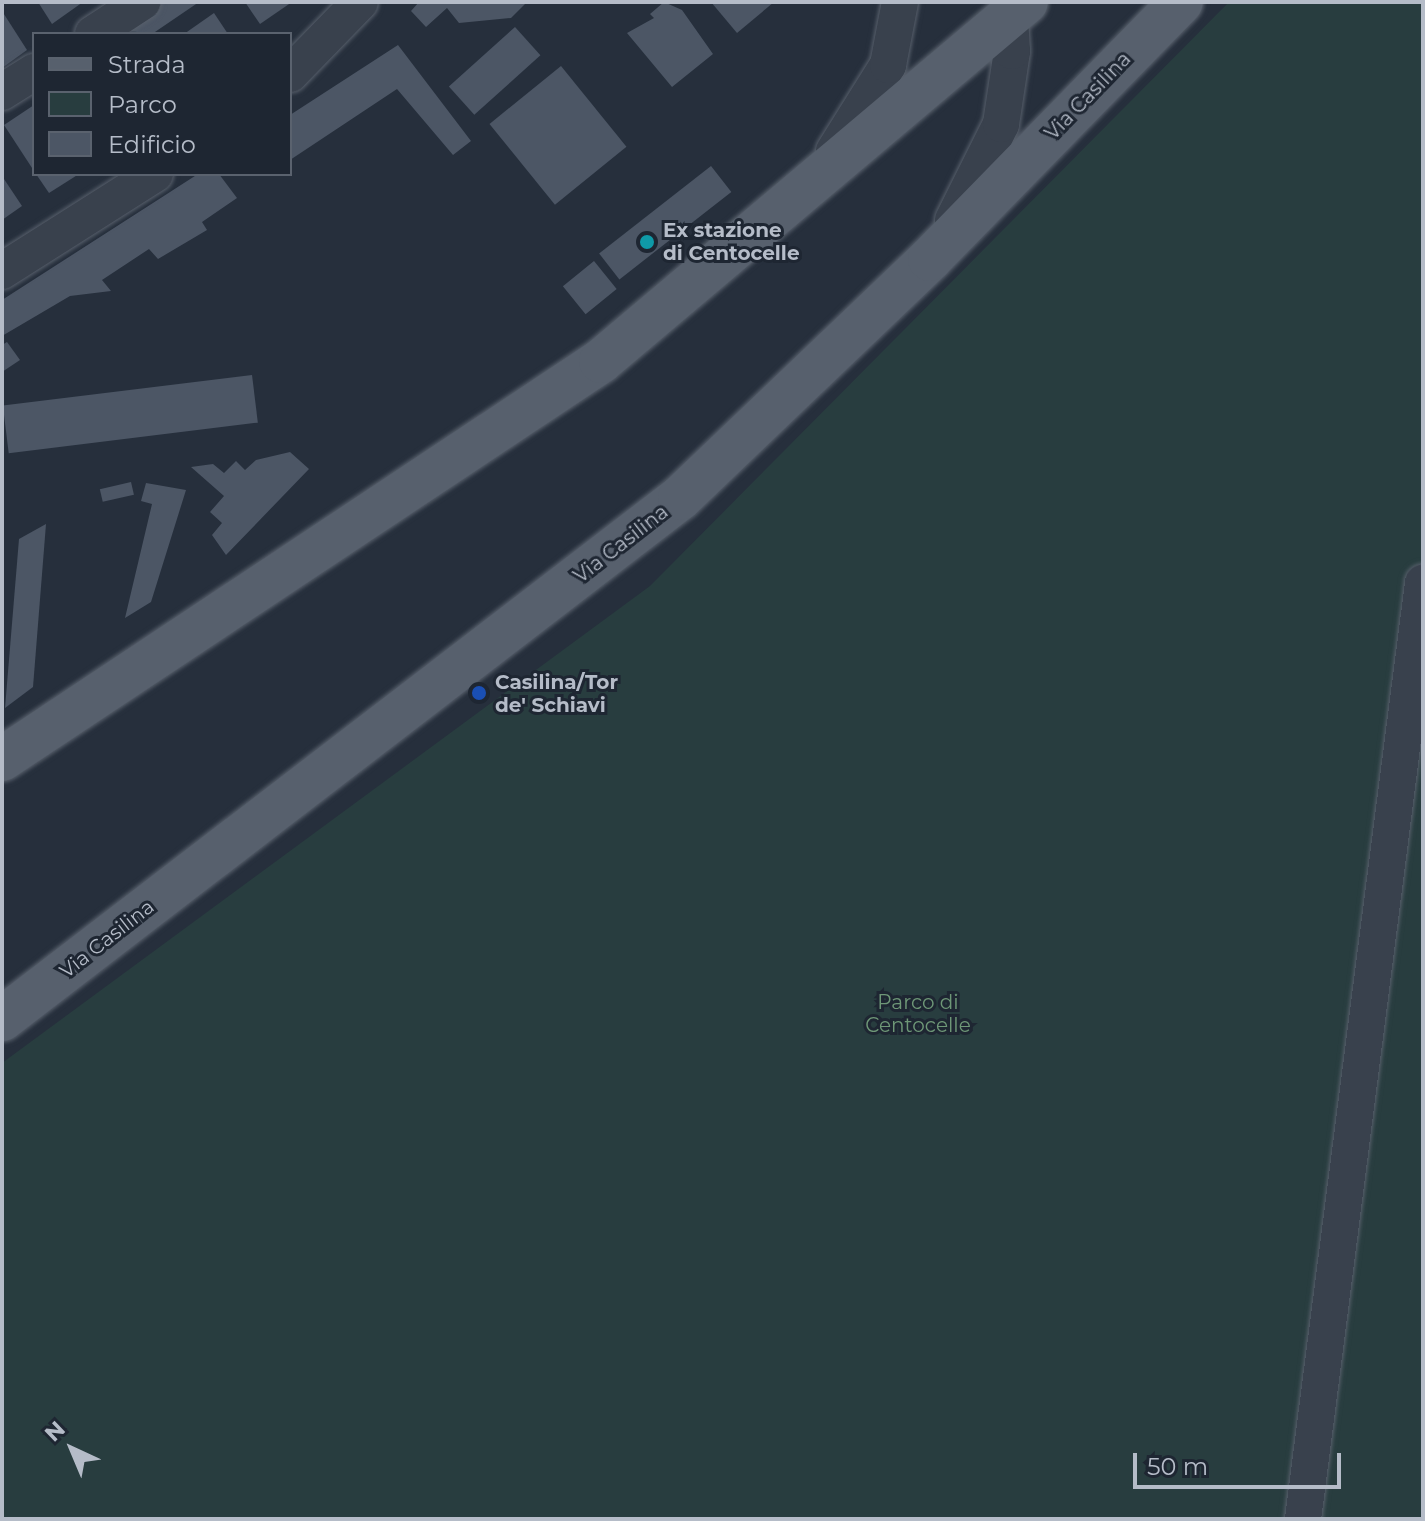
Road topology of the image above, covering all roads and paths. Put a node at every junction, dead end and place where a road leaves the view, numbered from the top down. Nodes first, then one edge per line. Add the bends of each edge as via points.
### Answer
1 (142, 2) edge
2 (360, 2) edge
3 (900, 2) edge
4 (1181, 2) edge
5 (1015, 6) edge
6 (96, 32) edge
7 (292, 72) edge
8 (32, 73) edge
9 (2, 92) edge
10 (152, 176) edge
11 (767, 226) junction
12 (930, 259) junction
13 (2, 271) edge
14 (1423, 583) edge
15 (2, 759) edge
16 (2, 1019) edge
17 (1303, 1519) edge

1 - 6 street
2 - 7 street
3 - 11 street via 895,47 870,98
4 - 12 main road, Via Casilina
5 - 11 main road
5 - 12 street via 1009,82 996,140
8 - 9 street
10 - 13 street
11 - 15 main road via 555,395
12 - 16 main road, Via Casilina via 680,498
14 - 17 street

